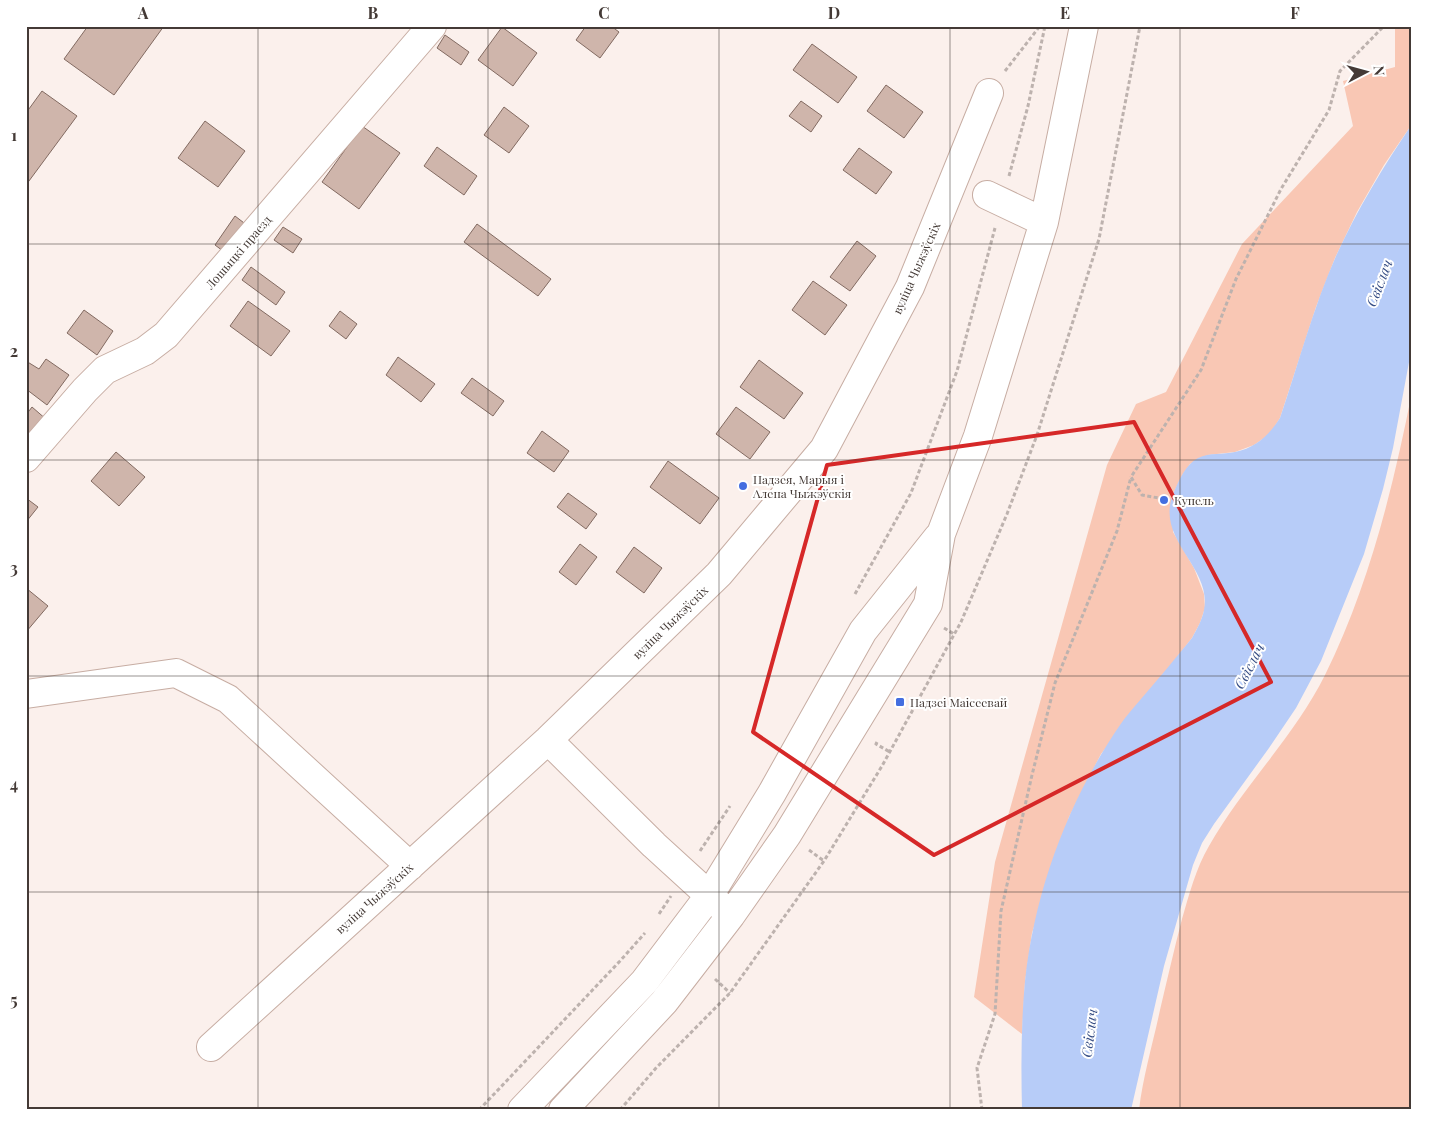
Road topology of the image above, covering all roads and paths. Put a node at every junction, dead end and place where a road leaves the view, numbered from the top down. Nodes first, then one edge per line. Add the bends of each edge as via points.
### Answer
1 (432, 26) edge
2 (1040, 26) edge
3 (1045, 26) edge
4 (1084, 26) edge
5 (1384, 26) edge
6 (989, 93) joint
7 (994, 199) junction
8 (1044, 222) junction
9 (26, 458) edge
10 (1131, 477) junction
11 (1164, 499) dead end
12 (941, 534) junction
13 (855, 595) dead end
14 (26, 694) edge
15 (548, 740) junction
16 (730, 805) dead end
17 (410, 866) junction
18 (685, 874) junction
19 (709, 896) junction
20 (658, 915) dead end
21 (731, 915) junction
22 (648, 929) dead end
23 (211, 1047) dead end
24 (479, 1110) edge
25 (522, 1110) edge
26 (563, 1110) edge
27 (982, 1110) edge

1 - 9 street, Лошыцкі праезд via 166,335 145,351 105,370
2 - 6 path
3 - 7 path via 1028,106
4 - 8 street
5 - 10 path via 1340,71 1329,110 1281,190 1236,279 1200,370
6 - 15 street, вуліца Чыжэўскіх via 910,287 824,449 719,574
7 - 8 street
7 - 13 path via 957,371 911,492
8 - 12 street via 978,436
10 - 11 path via 1142,494
10 - 27 path via 1118,531 1055,683 1032,776 1001,911 995,1014 976,1068
12 - 19 street via 863,630
12 - 21 street via 928,604 787,835
14 - 17 street via 176,673 228,699
15 - 17 street, вуліца Чыжэўскіх
15 - 18 street
16 - 18 path
17 - 23 street, вуліца Чыжэўскіх
18 - 19 street
18 - 20 path
19 - 21 street
19 - 25 street via 644,982
21 - 26 street via 664,1002
22 - 24 path

